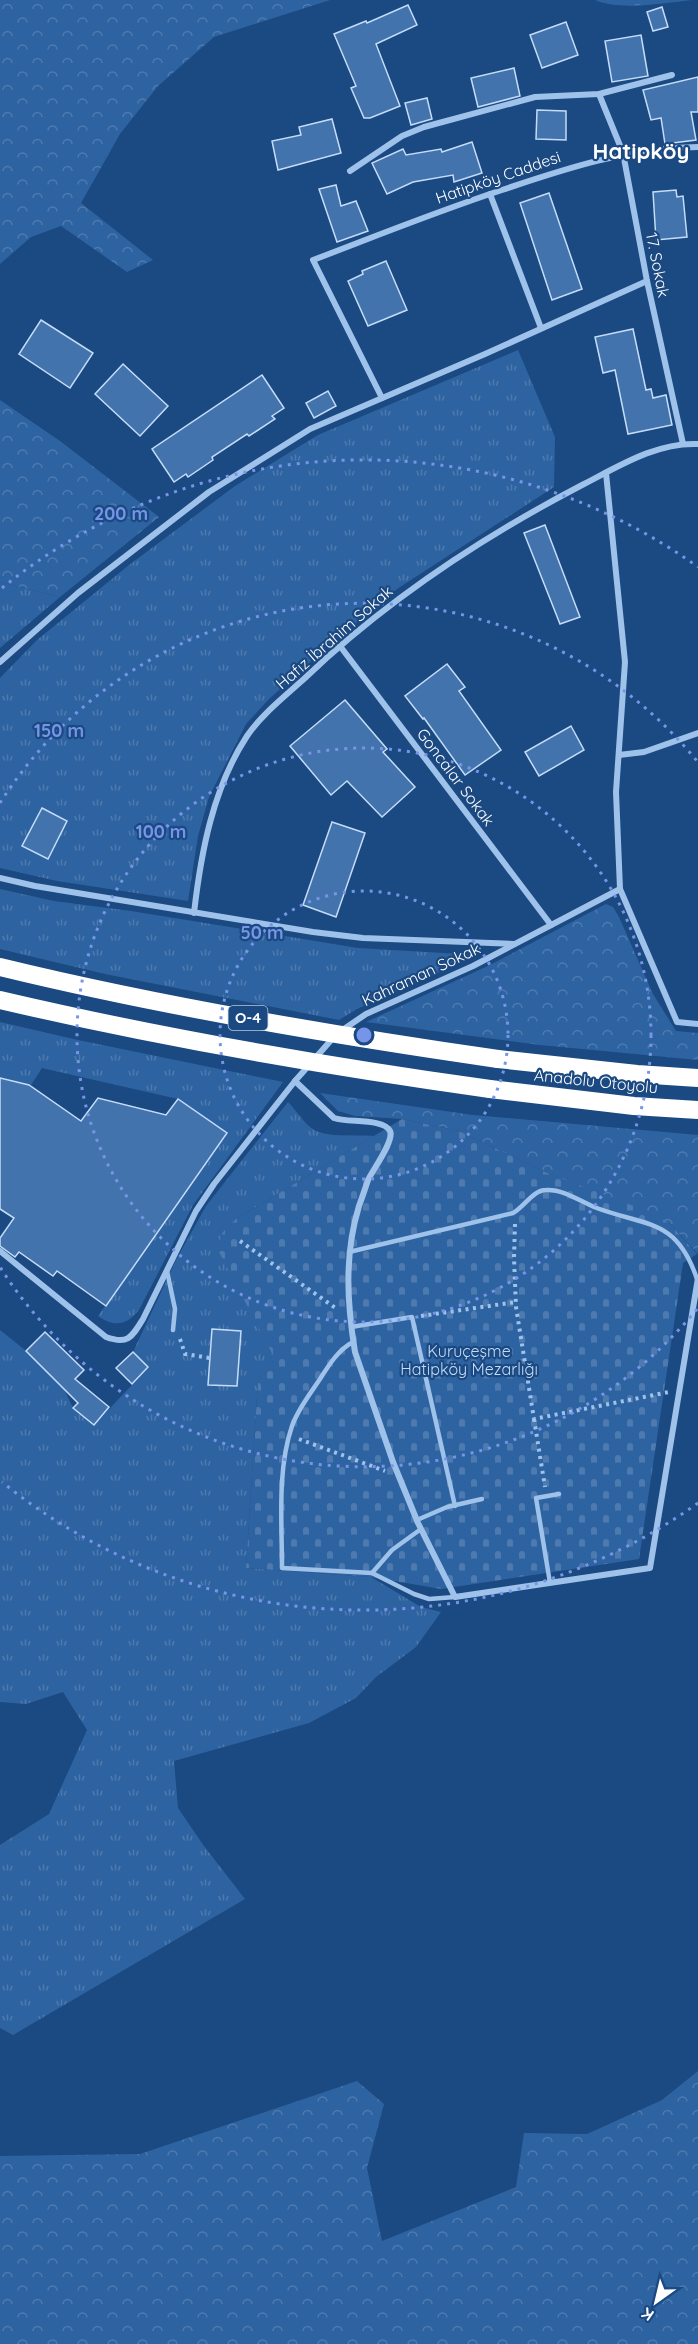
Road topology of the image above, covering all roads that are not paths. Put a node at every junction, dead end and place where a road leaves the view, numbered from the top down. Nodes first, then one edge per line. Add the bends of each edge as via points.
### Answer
1 (672, 75) dead end
2 (599, 94) junction
3 (698, 147) edge
4 (623, 153) junction
5 (350, 171) dead end
6 (490, 194) junction
7 (647, 282) junction
8 (541, 328) junction
9 (382, 398) junction
10 (682, 444) junction
11 (698, 444) edge
12 (606, 473) junction
13 (340, 646) junction
14 (0, 662) edge
15 (698, 733) edge
16 (619, 755) junction
17 (0, 878) edge
18 (620, 890) junction
19 (194, 912) junction
20 (551, 925) junction
21 (515, 944) junction
22 (0, 967) edge
23 (0, 1000) edge
24 (698, 1024) edge
25 (698, 1078) edge
26 (294, 1081) junction
27 (698, 1110) edge
28 (0, 1251) edge
29 (349, 1252) junction
30 (167, 1268) junction
31 (698, 1279) edge
32 (351, 1327) junction
33 (172, 1330) road end
34 (353, 1342) junction
35 (559, 1494) dead end
36 (482, 1499) dead end
37 (455, 1506) junction
38 (417, 1520) junction
39 (421, 1529) junction
40 (372, 1573) junction
41 (549, 1583) junction
42 (455, 1597) junction

1 - 2 street
2 - 4 street, 17. Sokak
2 - 5 street via 535,97 424,127 402,136
3 - 4 street, Hatipköy Caddesi
4 - 6 street, Hatipköy Caddesi
4 - 7 street, 17. Sokak
6 - 8 street
6 - 9 street, Hatipköy Caddesi via 313,260
7 - 8 street
7 - 10 street, 17. Sokak
8 - 9 street
9 - 14 street via 310,429 209,492 78,593
10 - 11 street, Hafız İbrahim Sokak
10 - 12 street, Hafız İbrahim Sokak
12 - 13 street, Hafız İbrahim Sokak via 531,512 440,568
12 - 16 street via 625,662
13 - 19 street, Hafız İbrahim Sokak via 256,724 231,766 206,838
13 - 20 street, Goncalar Sokak
15 - 16 street via 644,752
16 - 18 street via 616,792
17 - 19 street
18 - 20 street, Kahraman Sokak
18 - 24 street via 677,1022
19 - 21 street via 363,939
20 - 21 street, Kahraman Sokak
21 - 26 street, Kahraman Sokak via 346,1026
22 - 25 highway, Anadolu Otoyolu / O-4, bridge via 75,985 362,1039 498,1059
23 - 27 highway, Anadolu Otoyolu / O-4, bridge via 370,1072 634,1106
26 - 29 street via 334,1118 377,1123 390,1131 392,1137 369,1179
26 - 30 street, Kahraman Sokak via 202,1202
28 - 30 street, Kahraman Sokak via 116,1341 133,1335
29 - 31 lane via 516,1212 545,1190 664,1230 690,1258
29 - 32 street
30 - 33 lane via 175,1310
31 - 41 street via 650,1568
32 - 34 street
32 - 37 lane via 412,1317
34 - 38 street
34 - 40 lane via 328,1365 302,1406 290,1435 281,1496 282,1568
35 - 41 lane via 536,1498
36 - 37 lane
37 - 38 lane
38 - 39 street
39 - 40 lane via 392,1550
39 - 42 street
40 - 42 lane via 429,1599
41 - 42 street

